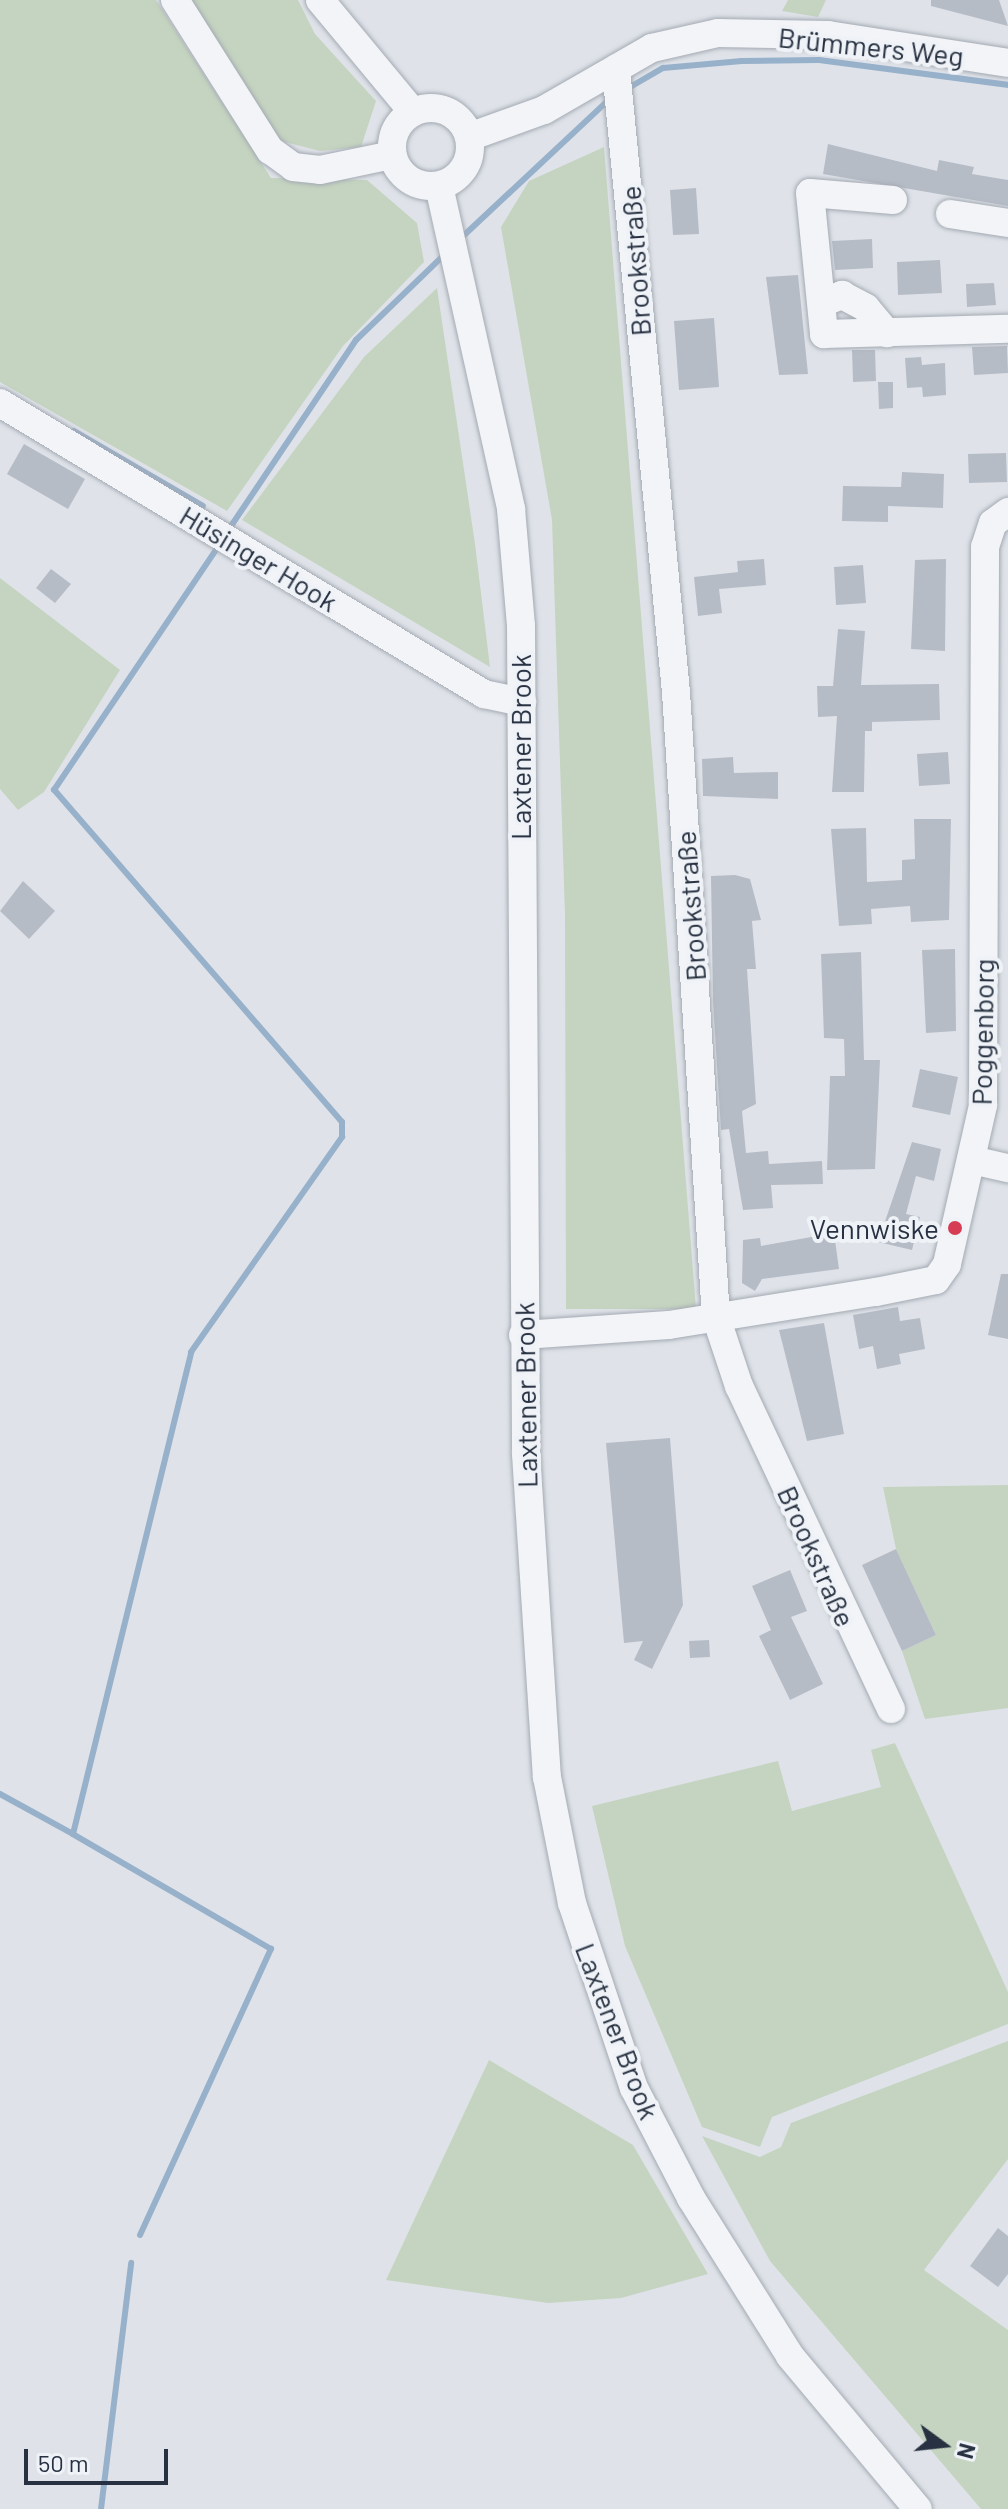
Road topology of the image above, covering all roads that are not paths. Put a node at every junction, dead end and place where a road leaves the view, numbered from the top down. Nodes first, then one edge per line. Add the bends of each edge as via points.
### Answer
1 (175, 0) edge
2 (320, 0) edge
3 (1008, 63) edge
4 (617, 73) junction
5 (413, 112) junction
6 (469, 137) junction
7 (392, 155) junction
8 (439, 186) junction
9 (893, 200) dead end
10 (950, 214) dead end
11 (1008, 223) edge
12 (1008, 329) edge
13 (0, 403) edge
14 (1008, 512) edge
15 (522, 702) junction
16 (997, 966) edge
17 (972, 1160) junction
18 (1008, 1168) edge
19 (716, 1317) junction
20 (523, 1335) junction
21 (891, 1709) dead end
22 (918, 2509) edge

1 - 7 street via 270,150 293,167 320,170
2 - 5 street
3 - 4 street, Brümmers Weg via 828,35 718,33 652,48
4 - 6 street, Brümmers Weg via 544,110
4 - 19 street, Brookstraße via 676,692
5 - 6 street via 447,111
5 - 7 street via 400,123
6 - 8 street via 458,176
7 - 8 street via 409,180
8 - 15 street, Laxtener Brook via 511,509
9 - 12 street via 810,193 824,334
10 - 11 street
13 - 15 street, Hüsinger Hook via 484,694
14 - 16 street, Poggenborg via 993,523 985,547 979,859
15 - 20 street, Laxtener Brook
16 - 17 street, Poggenborg
17 - 18 street
17 - 19 street, Poggenborg via 936,1280
19 - 20 street, Poggenborg
19 - 21 street, Brookstraße via 739,1386
20 - 22 street, Laxtener Brook via 547,1777 595,1982 634,2088 739,2279 848,2431

